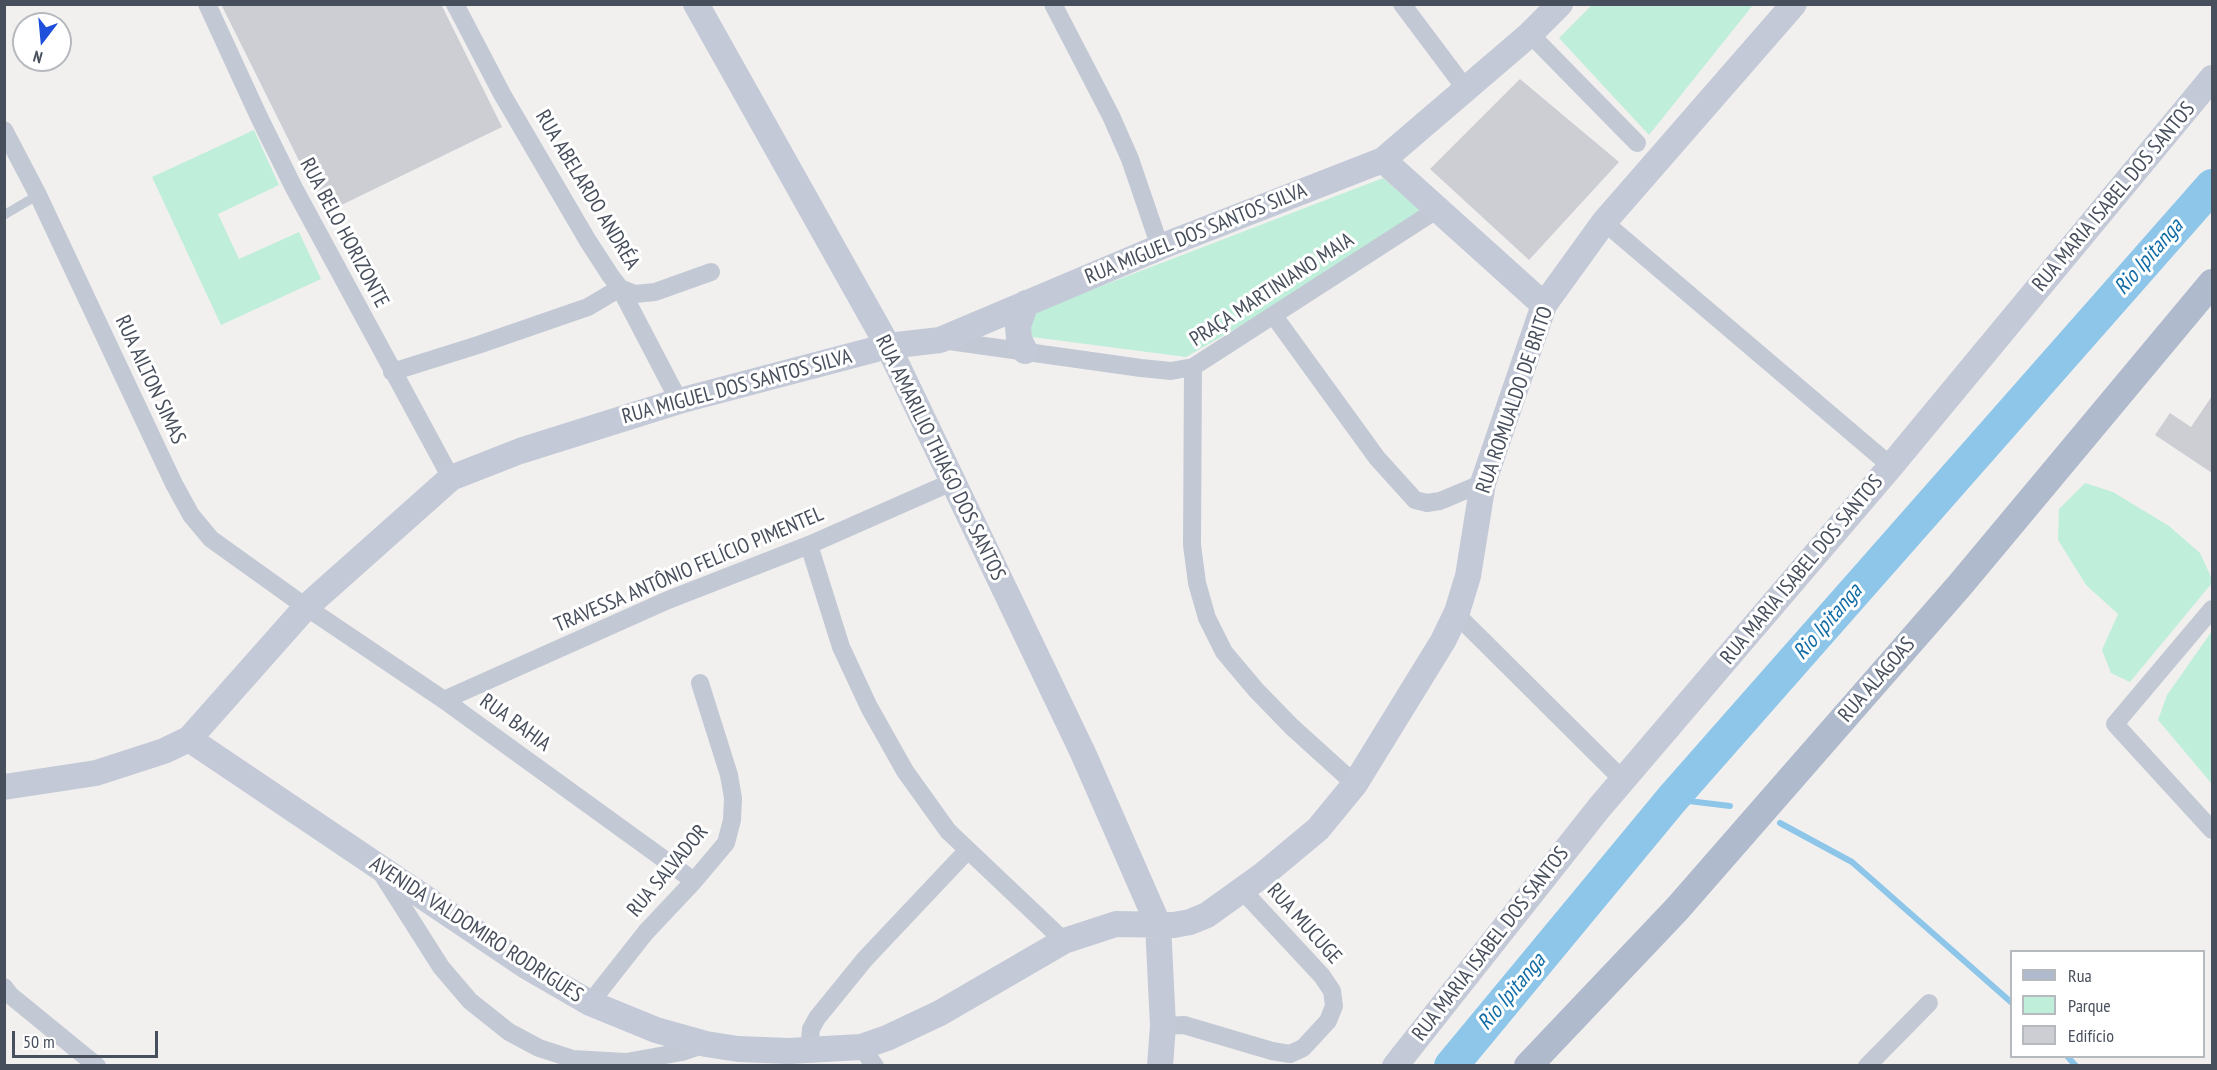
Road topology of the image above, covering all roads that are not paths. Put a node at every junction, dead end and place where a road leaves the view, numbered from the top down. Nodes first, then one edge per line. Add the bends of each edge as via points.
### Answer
1 (207, 4) edge
2 (455, 4) edge
3 (696, 4) edge
4 (1053, 4) edge
5 (1402, 4) edge
6 (1560, 4) edge
7 (1794, 4) edge
8 (1530, 34) junction
9 (2212, 78) edge
10 (1465, 88) junction
11 (4, 130) edge
12 (1636, 143) dead end
13 (1383, 160) junction
14 (38, 195) junction
15 (1438, 209) junction
16 (4, 215) edge
17 (1604, 222) junction
18 (1160, 247) junction
19 (711, 272) dead end
20 (2212, 283) edge
21 (620, 288) junction
22 (1026, 303) junction
23 (1544, 305) junction
24 (1274, 316) junction
25 (940, 340) junction
26 (888, 346) junction
27 (1025, 351) junction
28 (1193, 367) junction
29 (392, 372) junction
30 (679, 401) junction
31 (1891, 466) junction
32 (451, 478) junction
33 (952, 482) junction
34 (1484, 483) junction
35 (809, 545) junction
36 (306, 607) junction
37 (2212, 609) edge
38 (1456, 614) junction
39 (700, 684) dead end
40 (444, 700) junction
41 (189, 739) junction
42 (1623, 780) junction
43 (1355, 784) junction
44 (4, 787) edge
45 (2212, 830) edge
46 (967, 851) junction
47 (378, 867) junction
48 (694, 881) junction
49 (1242, 890) junction
50 (1158, 924) junction
51 (1064, 941) junction
52 (6, 996) edge
53 (590, 1003) junction
54 (1929, 1003) dead end
55 (1163, 1026) junction
56 (706, 1044) junction
57 (809, 1050) junction
58 (868, 1056) edge
59 (97, 1065) edge
60 (1160, 1065) edge
61 (1395, 1065) edge
62 (1528, 1065) edge
63 (1867, 1065) edge

1 - 29 street, RUA BELO HORIZONTE via 289,178
2 - 21 street, RUA ABELARDO ANDRÉA via 531,143
3 - 26 street, RUA AMARILIO THIAGO DOS SANTOS
4 - 18 street via 1116,127
5 - 10 street
6 - 8 street, RUA MIGUEL DOS SANTOS SILVA
7 - 17 street, RUA ROMUALDO DE BRITO
8 - 10 street, RUA MIGUEL DOS SANTOS SILVA
8 - 12 street
9 - 31 street, RUA MARIA ISABEL DOS SANTOS
10 - 13 street, RUA MIGUEL DOS SANTOS SILVA
11 - 14 street, RUA AILTON SIMAS
13 - 15 street
13 - 18 street, RUA MIGUEL DOS SANTOS SILVA
14 - 16 lane
14 - 36 street, RUA AILTON SIMAS via 190,515 211,539
15 - 23 street
15 - 24 street, PRAÇA MARTINIANO MAIA
17 - 23 street, RUA ROMUALDO DE BRITO
17 - 31 street
18 - 22 street, RUA MIGUEL DOS SANTOS SILVA
19 - 21 street via 655,292 635,294
20 - 62 main road, RUA ALAGOAS via 1959,585 1677,909
21 - 29 street via 588,307
21 - 30 street, RUA ABELARDO ANDRÉA
22 - 25 street, RUA MIGUEL DOS SANTOS SILVA
22 - 27 street via 1018,326
23 - 34 street, RUA ROMUALDO DE BRITO
24 - 28 street, PRAÇA MARTINIANO MAIA
24 - 34 street via 1377,458 1415,500 1440,501
25 - 26 street, RUA MIGUEL DOS SANTOS SILVA
25 - 27 street, PRAÇA MARTINIANO MAIA
26 - 30 street, RUA MIGUEL DOS SANTOS SILVA
26 - 33 street, RUA AMARILIO THIAGO DOS SANTOS
27 - 28 street, PRAÇA MARTINIANO MAIA via 1171,371
28 - 43 street via 1192,545 1207,618 1224,652 1256,690
29 - 32 street, RUA BELO HORIZONTE
30 - 32 street, RUA MIGUEL DOS SANTOS SILVA via 520,451
31 - 42 street, RUA MARIA ISABEL DOS SANTOS
32 - 36 street, RUA MIGUEL DOS SANTOS SILVA
33 - 35 street, TRAVESSA ANTÔNIO FELÍCIO PIMENTEL
33 - 50 street, RUA AMARILIO THIAGO DOS SANTOS via 1083,753
34 - 38 street, RUA ROMUALDO DE BRITO via 1468,576
35 - 40 street, TRAVESSA ANTÔNIO FELÍCIO PIMENTEL via 668,600
35 - 46 street via 841,647 869,707 905,771
36 - 40 street, RUA BAHIA
36 - 41 street, RUA MIGUEL DOS SANTOS SILVA
37 - 45 street via 2115,724
38 - 42 street
38 - 43 street, RUA ROMUALDO DE BRITO
39 - 48 street, RUA SALVADOR via 734,798 726,843
40 - 48 street, RUA BAHIA
41 - 44 street via 96,773
41 - 47 street, AVENIDA VALDOMIRO RODRIGUES
42 - 61 street, RUA MARIA ISABEL DOS SANTOS
43 - 49 street, RUA ROMUALDO DE BRITO via 1318,829
46 - 51 street
46 - 57 street via 865,959 817,1018 811,1029
47 - 53 street, AVENIDA VALDOMIRO RODRIGUES via 526,966
47 - 56 street via 441,967 470,1001 508,1032 573,1059 626,1062
48 - 53 street, RUA SALVADOR
49 - 50 street, RUA ROMUALDO DE BRITO via 1222,906 1190,922
49 - 55 street, RUA MUCUGE via 1332,991 1334,1006 1328,1021 1303,1048 1290,1054 1185,1025
50 - 51 street, AVENIDA VALDOMIRO RODRIGUES via 1116,924
50 - 55 street
51 - 58 street, AVENIDA VALDOMIRO RODRIGUES via 940,1013 887,1038
52 - 59 street
53 - 56 street, AVENIDA VALDOMIRO RODRIGUES via 656,1030
54 - 63 street
55 - 60 street
56 - 57 street, AVENIDA VALDOMIRO RODRIGUES via 738,1049
57 - 58 street, AVENIDA VALDOMIRO RODRIGUES

